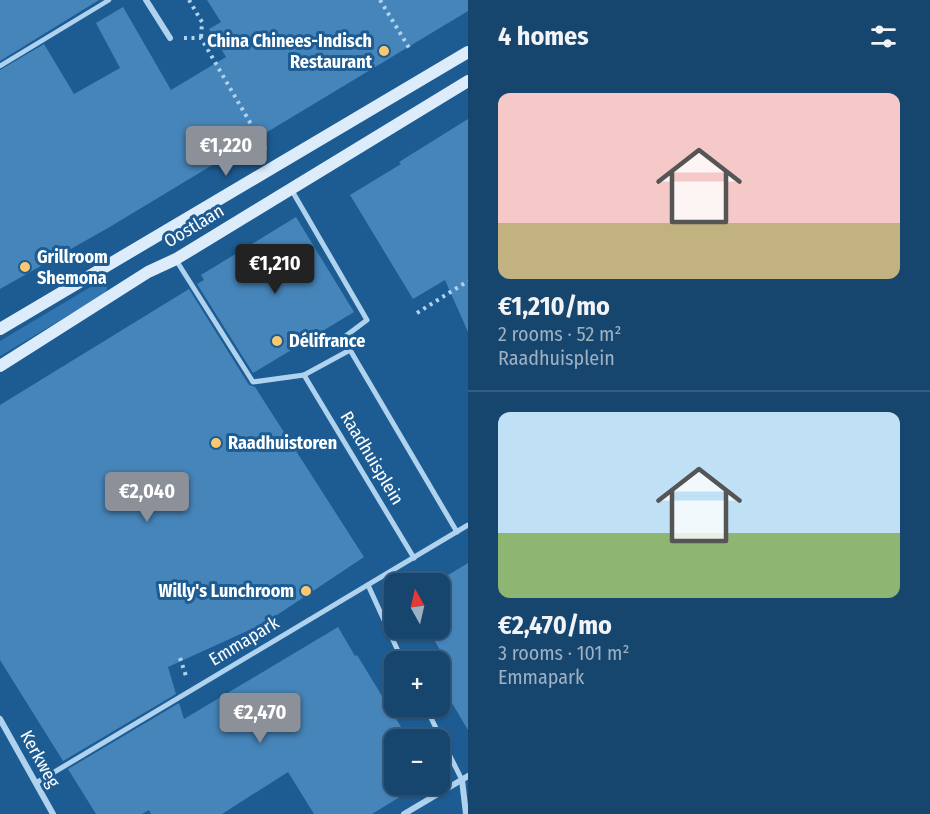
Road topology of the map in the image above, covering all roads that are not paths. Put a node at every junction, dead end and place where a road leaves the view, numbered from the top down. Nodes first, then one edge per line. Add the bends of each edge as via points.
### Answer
1 (109, 0) edge
2 (146, 0) edge
3 (170, 38) road end
4 (468, 52) edge
5 (0, 66) edge
6 (468, 81) edge
7 (291, 188) junction
8 (176, 259) junction
9 (0, 329) edge
10 (350, 350) junction
11 (0, 366) edge
12 (304, 375) junction
13 (468, 525) edge
14 (457, 532) junction
15 (414, 558) junction
16 (368, 585) junction
17 (399, 651) edge
18 (431, 717) edge
19 (0, 719) edge
20 (465, 778) edge
21 (36, 783) junction
22 (468, 786) edge
23 (53, 814) edge
24 (404, 814) edge
25 (466, 814) edge

1 - 5 lane
2 - 3 street
4 - 9 main road, Oostlaan
6 - 7 main road, Oostlaan
7 - 8 main road, Oostlaan
7 - 10 street via 367,320 343,338
8 - 11 main road, Oostlaan via 148,272
8 - 12 street via 253,382
10 - 12 street
10 - 14 street, Raadhuisplein
12 - 15 street, Raadhuisplein
13 - 14 street, Emmapark
14 - 15 street, Emmapark
15 - 16 street, Emmapark
16 - 17 street
16 - 21 street, Emmapark
18 - 20 street
19 - 21 street, Kerkweg
20 - 22 street
20 - 24 street
20 - 25 street
21 - 23 street, Kerkweg

